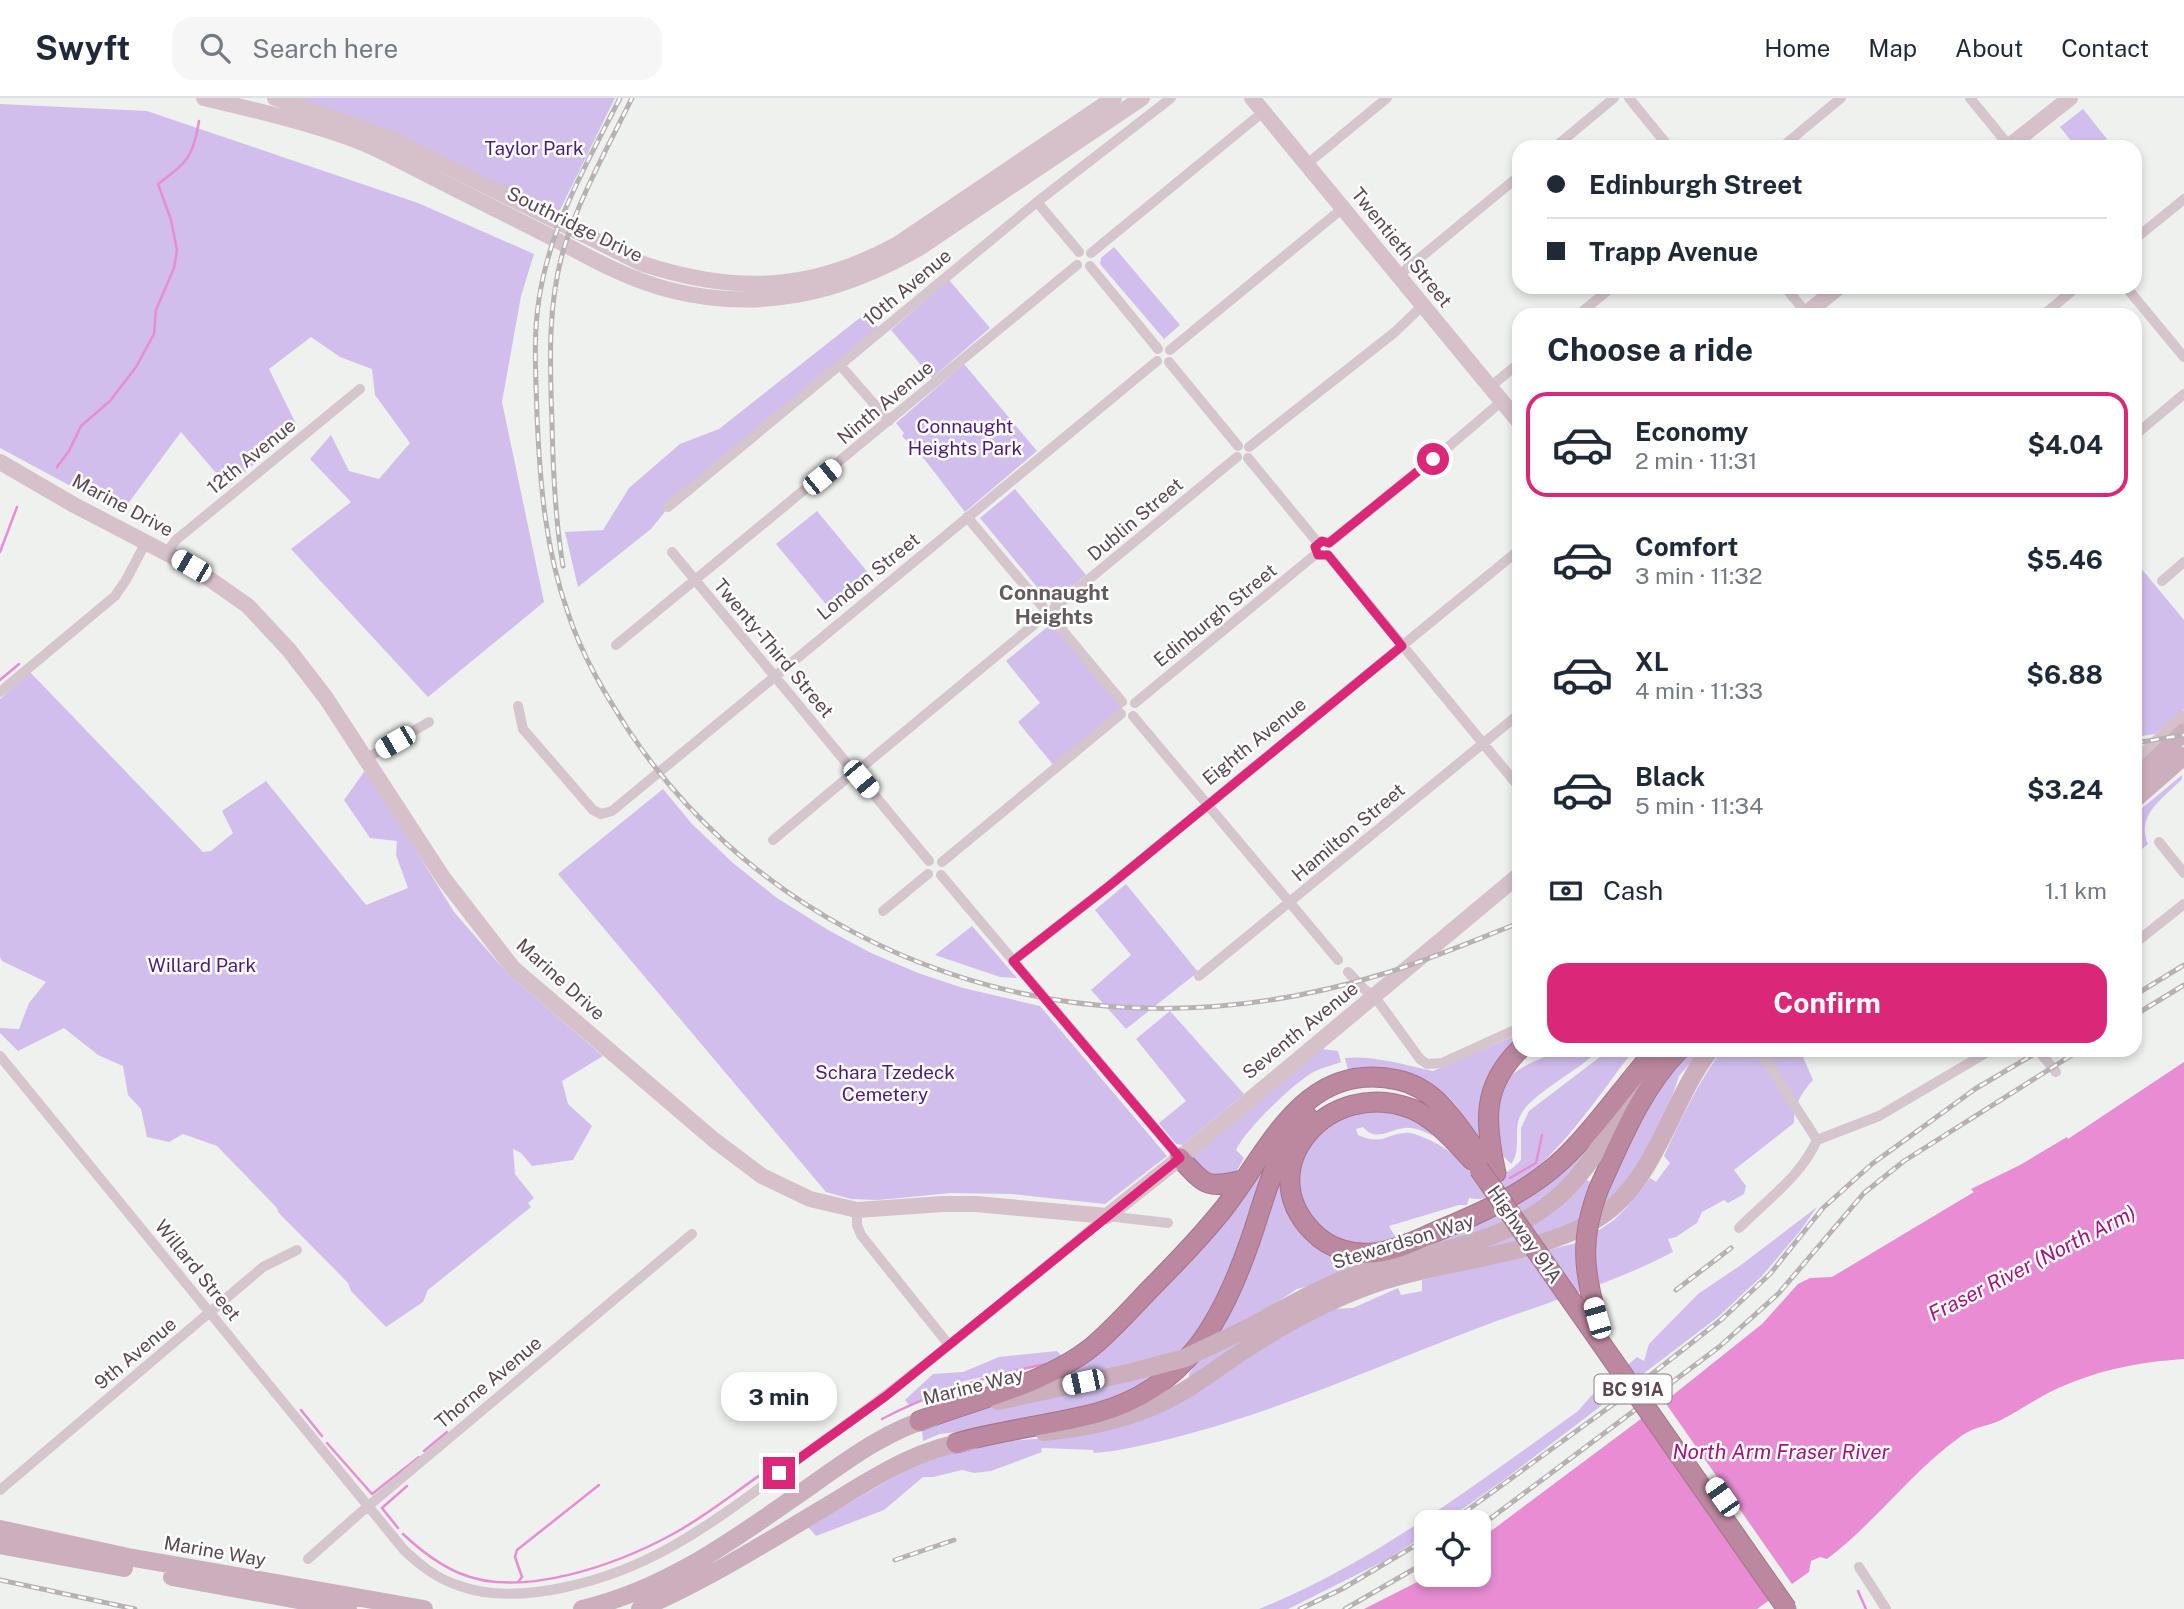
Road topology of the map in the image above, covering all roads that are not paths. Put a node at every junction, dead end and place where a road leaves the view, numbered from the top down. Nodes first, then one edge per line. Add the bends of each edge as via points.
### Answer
1 (204, 98) edge
2 (275, 98) edge
3 (1114, 98) edge
4 (1142, 98) edge
5 (1171, 98) edge
6 (1252, 98) edge
7 (1387, 98) edge
8 (1614, 98) edge
9 (1629, 98) edge
10 (1841, 98) edge
11 (1970, 98) edge
12 (2070, 98) edge
13 (1263, 112) junction
14 (1563, 140) edge
15 (1663, 140) edge
16 (1790, 140) edge
17 (2003, 140) edge
18 (2018, 140) edge
19 (1307, 164) junction
20 (1512, 182) edge
21 (2184, 199) edge
22 (1037, 202) junction
23 (1343, 208) junction
24 (2142, 233) edge
25 (1079, 252) junction
26 (1091, 253) junction
27 (1077, 265) junction
28 (1090, 266) junction
29 (1398, 275) junction
30 (726, 284) junction
31 (1604, 294) edge
32 (1791, 294) edge
33 (1831, 294) edge
34 (2068, 294) edge
35 (2132, 294) edge
36 (705, 296) junction
37 (1423, 305) junction
38 (1586, 308) edge
39 (1802, 308) edge
40 (1814, 308) edge
41 (2052, 308) edge
42 (1163, 356) junction
43 (2184, 357) edge
44 (840, 365) junction
45 (1512, 369) edge
46 (1490, 387) junction
47 (360, 389) dead end
48 (2184, 394) edge
49 (1502, 401) junction
50 (1512, 413) edge
51 (889, 421) junction
52 (2142, 429) edge
53 (1447, 447) dead end
54 (1243, 452) junction
55 (1433, 459) dead end
56 (0, 462) edge
57 (668, 507) dead end
58 (968, 517) junction
59 (146, 542) junction
60 (1323, 549) junction
61 (167, 552) junction
62 (672, 552) dead end
63 (1512, 556) edge
64 (2184, 562) edge
65 (695, 581) junction
66 (2162, 581) dead end
67 (1048, 613) junction
68 (616, 645) dead end
69 (1402, 646) junction
70 (775, 676) junction
71 (0, 692) edge
72 (1122, 702) junction
73 (1135, 703) junction
74 (518, 706) dead end
75 (2184, 712) edge
76 (1121, 714) junction
77 (1133, 716) junction
78 (2184, 718) edge
79 (1512, 720) edge
80 (429, 722) dead end
81 (2184, 732) edge
82 (1483, 743) junction
83 (2142, 746) edge
84 (2184, 756) edge
85 (2142, 757) edge
86 (367, 758) junction
87 (849, 765) junction
88 (862, 767) junction
89 (2142, 773) edge
90 (847, 778) junction
91 (1512, 778) edge
92 (861, 779) junction
93 (2142, 793) edge
94 (1209, 804) junction
95 (773, 840) dead end
96 (2159, 842) dead end
97 (929, 861) junction
98 (942, 862) junction
99 (2184, 873) edge
100 (928, 874) junction
101 (941, 875) junction
102 (1512, 881) edge
103 (1290, 904) junction
104 (2184, 904) edge
105 (883, 911) dead end
106 (2142, 937) edge
107 (1338, 960) dead end
108 (1013, 961) junction
109 (1348, 972) dead end
110 (1199, 976) dead end
111 (1375, 997) junction
112 (1512, 1031) edge
113 (1513, 1057) edge
114 (1637, 1057) edge
115 (1653, 1057) edge
116 (1654, 1057) edge
117 (1673, 1057) edge
118 (1705, 1057) edge
119 (1764, 1057) edge
120 (1979, 1057) edge
121 (2044, 1057) edge
122 (2, 1061) edge
123 (2056, 1072) dead end
124 (1817, 1140) junction
125 (1180, 1158) junction
126 (1489, 1167) junction
127 (1244, 1180) junction
128 (1527, 1187) junction
129 (857, 1210) junction
130 (1107, 1216) junction
131 (1168, 1223) dead end
132 (1739, 1228) dead end
133 (692, 1234) dead end
134 (297, 1250) dead end
135 (210, 1312) junction
136 (1597, 1318) junction
137 (1248, 1328) joint
138 (949, 1345) junction
139 (919, 1421) junction
140 (956, 1443) junction
141 (0, 1490) edge
142 (368, 1506) junction
143 (0, 1529) edge
144 (0, 1545) edge
145 (308, 1559) dead end
146 (1859, 1567) dead end
147 (348, 1609) edge
148 (424, 1609) edge
149 (582, 1609) edge
150 (640, 1609) edge
151 (1787, 1609) edge
152 (1800, 1609) edge
153 (1886, 1609) edge

1 - 36 main road, Southridge Drive via 301,122 364,144 609,267 668,290
2 - 30 main road, Southridge Drive via 390,138 643,264
3 - 30 main road, Southridge Drive via 876,256 793,281
4 - 36 main road, Southridge Drive via 919,248 866,276 786,298
5 - 22 street, 10th Avenue
6 - 13 main road, Twentieth Street
7 - 19 street
8 - 14 street
9 - 15 street
10 - 16 street
11 - 17 street
12 - 18 main road
13 - 19 main road, Twentieth Street
13 - 26 street
19 - 23 main road, Twentieth Street
20 - 29 street
21 - 24 street
22 - 25 street
22 - 44 street, 10th Avenue
23 - 29 main road, Twentieth Street
23 - 42 street, London Street
25 - 26 street
25 - 27 street
26 - 28 street
27 - 28 street
27 - 51 street, Ninth Avenue
28 - 42 street
29 - 37 main road, Twentieth Street
30 - 36 main road
31 - 38 street
32 - 39 street
33 - 40 main road
34 - 41 street
35 - 43 street
37 - 46 main road, Twentieth Street
37 - 54 street, Dublin Street
42 - 54 street
42 - 58 street, London Street
44 - 51 street
44 - 57 street, 10th Avenue
45 - 46 street
46 - 49 main road, Twentieth Street
47 - 61 street, 12th Avenue via 173,542
48 - 52 street
49 - 50 main road, Twentieth Street
49 - 53 street
51 - 65 street, Ninth Avenue
54 - 60 street
54 - 67 street, Dublin Street
55 - 60 street, Edinburgh Street
56 - 59 main road, Marine Drive
58 - 67 street
58 - 70 street, London Street
59 - 61 main road, Marine Drive
59 - 71 street via 115,596
60 - 69 street
60 - 73 street, Edinburgh Street
61 - 86 main road, Marine Drive via 248,606 289,650
62 - 65 street, Twenty-Third Street
63 - 69 street, Eighth Avenue
64 - 66 street
65 - 68 street, Ninth Avenue
65 - 70 street, Twenty-Third Street
67 - 72 street
67 - 88 street, Dublin Street
69 - 82 street
69 - 94 street, Eighth Avenue
70 - 74 street, London Street via 623,803 601,814 523,729
70 - 87 street, Twenty-Third Street
72 - 73 street
72 - 76 street
73 - 77 street
75 - 83 main road
76 - 77 street
76 - 98 street
77 - 94 street
78 - 85 main road
79 - 82 street, Hamilton Street
80 - 86 street
81 - 89 main road
82 - 91 street
82 - 103 street, Hamilton Street
84 - 93 main road
86 - 129 main road, Marine Drive via 458,899 528,982 762,1177 810,1199
87 - 88 street
87 - 90 street
88 - 92 street
90 - 92 street
90 - 95 street
92 - 97 street
94 - 103 street
94 - 108 street, Eighth Avenue
96 - 99 street
97 - 98 street
97 - 100 street
98 - 101 street
100 - 101 street
100 - 105 street
101 - 108 street
102 - 111 main road, Seventh Avenue
103 - 107 street
103 - 110 street, Hamilton Street
104 - 106 street
108 - 125 street
109 - 111 street
111 - 112 street via 1427,1064 1442,1063
111 - 125 main road, Seventh Avenue
113 - 126 highway via 1491,1095
114 - 128 highway via 1565,1148
115 - 128 highway via 1562,1160
116 - 137 main road, Stewardson Way via 1580,1174 1533,1216 1482,1240 1349,1278
117 - 136 highway, bridge via 1640,1102 1589,1217 1584,1253
118 - 140 main road, Stewardson Way via 1637,1182 1590,1224 1536,1244 1383,1281 1329,1303 1170,1398 1124,1418 1081,1428
119 - 124 street
120 - 124 street via 1880,1116
121 - 123 street
122 - 135 street, Willard Street
124 - 132 street via 1810,1157
125 - 127 highway via 1200,1180 1216,1186
125 - 130 main road, Seventh Avenue
126 - 127 highway via 1447,1111 1426,1093 1401,1081 1359,1078 1329,1086 1305,1102 1280,1128
126 - 128 highway via 1414,1110 1362,1101 1323,1118 1305,1137 1294,1160 1292,1195 1301,1217 1318,1238 1345,1251 1367,1253 1410,1243
126 - 136 highway, Highway 91A / BC 91A
126 - 140 highway via 1440,1115 1410,1095 1360,1089 1320,1104 1286,1145 1227,1302 1200,1346 1182,1365 1140,1395 1101,1412
126 - 151 highway, Highway 91A / BC 91A, bridge
127 - 139 highway via 1179,1260 1092,1346 1055,1371
129 - 130 main road, Marine Drive via 976,1204
129 - 138 street via 861,1235
130 - 131 street, Marine Drive
130 - 138 street, Willard Street
133 - 142 street, Thorne Avenue
134 - 135 street, 9th Avenue via 263,1267
135 - 141 street, 9th Avenue
135 - 142 street, Willard Street
136 - 152 highway, Highway 91A / BC 91A
137 - 139 main road, Marine Way, bridge via 1185,1358
138 - 142 street, Willard Street via 886,1396 693,1533 628,1567 577,1584 510,1594 458,1586 426,1570
139 - 149 main road, Marine Way via 877,1441 718,1551 663,1581
140 - 150 main road via 870,1479 710,1576
142 - 145 street, Thorne Avenue
143 - 148 main road, Marine Way via 128,1557
144 - 147 main road, Marine Way
146 - 153 street

